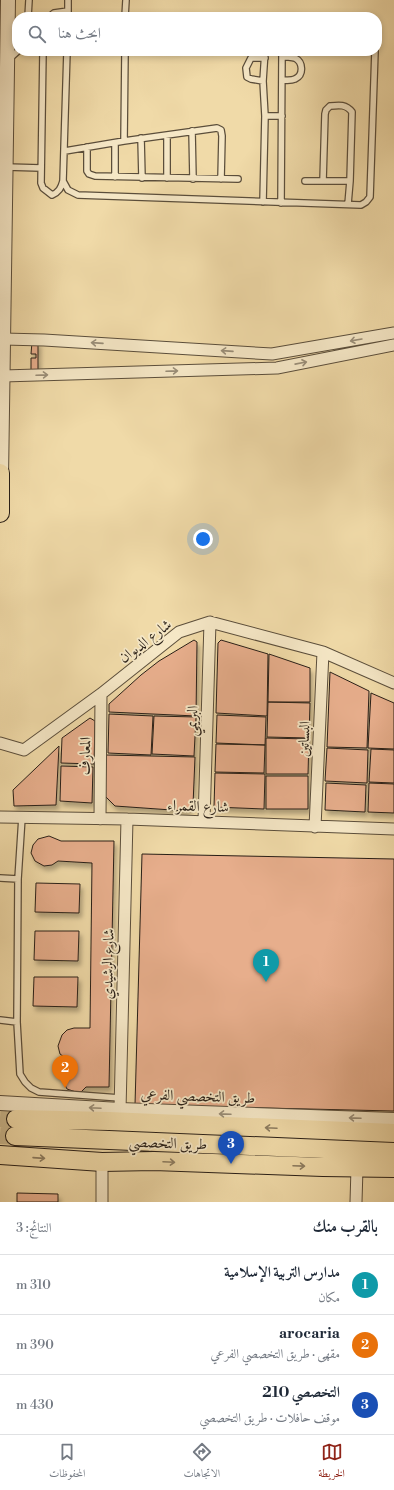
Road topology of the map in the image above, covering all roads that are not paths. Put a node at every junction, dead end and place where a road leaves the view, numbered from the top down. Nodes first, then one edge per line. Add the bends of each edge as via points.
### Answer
1 (7, 0) edge
2 (29, 0) edge
3 (68, 0) edge
4 (126, 0) edge
5 (28, 12) edge
6 (68, 12) edge
7 (126, 12) edge
8 (9, 54) edge
9 (43, 56) edge
10 (67, 56) edge
11 (125, 56) edge
12 (282, 56) edge
13 (288, 56) edge
14 (375, 56) edge
15 (265, 58) joint
16 (282, 80) junction
17 (264, 81) junction
18 (265, 116) junction
19 (282, 116) junction
20 (192, 131) junction
21 (167, 135) junction
22 (141, 138) junction
23 (124, 141) junction
24 (115, 143) junction
25 (87, 147) junction
26 (65, 151) junction
27 (6, 167) junction
28 (41, 168) junction
29 (115, 177) junction
30 (142, 178) junction
31 (167, 178) junction
32 (193, 178) junction
33 (221, 179) junction
34 (238, 179) dead end
35 (63, 181) junction
36 (305, 181) dead end
37 (323, 181) junction
38 (350, 181) junction
39 (263, 202) junction
40 (281, 203) junction
41 (348, 204) junction
42 (394, 333) edge
43 (3, 339) junction
44 (394, 345) edge
45 (3, 376) junction
46 (0, 476) edge
47 (0, 512) edge
48 (210, 622) junction
49 (322, 652) junction
50 (394, 683) edge
51 (101, 694) junction
52 (0, 743) edge
53 (0, 817) edge
54 (22, 818) junction
55 (100, 819) junction
56 (127, 819) junction
57 (204, 821) junction
58 (315, 827) junction
59 (394, 829) edge
60 (0, 878) edge
61 (18, 879) junction
62 (0, 1020) edge
63 (17, 1022) junction
64 (0, 1103) edge
65 (120, 1104) junction
66 (394, 1120) edge
67 (394, 1133) edge
68 (394, 1152) edge
69 (0, 1155) edge
70 (102, 1162) junction
71 (357, 1168) junction
72 (394, 1168) edge
73 (102, 1202) edge
74 (356, 1202) edge

1 - 8 street
2 - 5 lane
3 - 6 lane
4 - 7 lane
8 - 27 street
9 - 28 lane
10 - 26 lane
11 - 23 lane
12 - 16 lane
13 - 16 lane via 300,61 302,68 295,79
14 - 41 lane via 370,197 361,204
15 - 17 lane
15 - 17 lane via 251,58 246,68 247,76 251,79
16 - 19 lane
17 - 18 lane
18 - 19 lane
18 - 39 lane
19 - 40 lane
20 - 21 lane
20 - 32 lane
20 - 33 lane via 217,128 220,130
21 - 22 lane
21 - 31 lane
22 - 23 lane
22 - 30 lane
23 - 24 lane
24 - 25 lane
24 - 29 lane
25 - 26 lane
25 - 29 lane via 89,174
26 - 35 lane
27 - 28 lane
27 - 43 street
28 - 35 lane via 43,188 52,195 57,193
29 - 30 lane
30 - 31 lane
31 - 32 lane
32 - 33 lane
33 - 34 lane
35 - 39 lane via 68,190 78,196
36 - 37 lane
37 - 38 lane
37 - 38 lane via 325,114 330,106 341,105 352,112
38 - 41 lane
39 - 40 lane
40 - 41 lane
42 -> 43 street via 272,354
43 - 45 street
45 -> 44 street via 277,368
45 - 46 street
46 - 47 main road
48 - 49 street
48 - 51 street, شارع الديوان via 179,632
48 - 57 street, البريمي
49 - 50 street
49 - 58 street, البساتين
51 - 52 street, شارع الديوان via 24,750
51 - 55 street, المعارف
53 - 54 street, شارع القمراء
54 - 55 street, شارع القمراء
54 - 61 lane
55 - 56 street, شارع القمراء
56 - 57 street, شارع القمراء
56 - 65 street, شارع الرشيدي
57 - 58 street, شارع القمراء
58 - 59 street, شارع القمراء
60 - 61 lane
61 - 63 lane
62 - 63 lane
63 - 65 lane via 20,1074 31,1088 39,1092
65 -> 64 street, طريق التخصصي الفرعي
66 -> 65 street, طريق التخصصي الفرعي
67 -> 68 main road, طريق التخصصي via 109,1121 15,1128
69 -> 70 main road
70 -> 71 main road via 154,1161
70 - 73 street
71 - 72 main road
71 - 74 street

